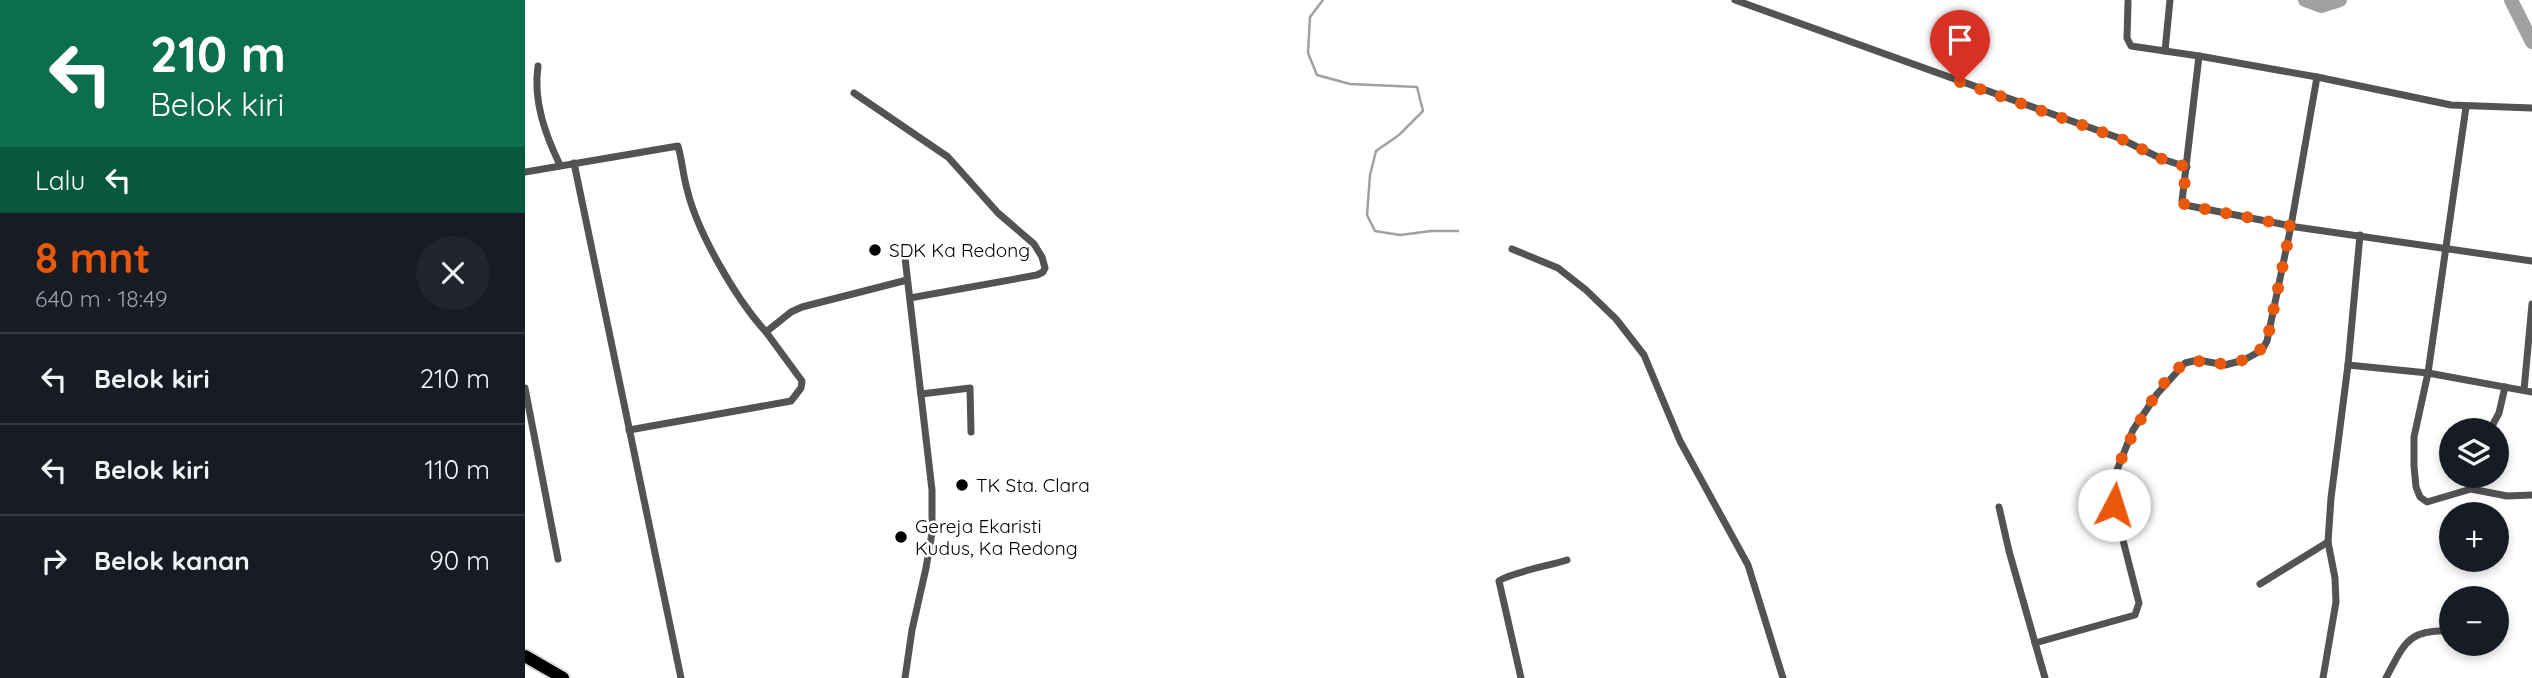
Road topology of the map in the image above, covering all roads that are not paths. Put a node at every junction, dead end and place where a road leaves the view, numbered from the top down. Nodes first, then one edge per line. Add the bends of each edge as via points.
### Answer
1 (1735, 0) edge
2 (2170, 0) edge
3 (2128, 2) dead end
4 (2165, 51) junction
5 (2199, 56) junction
6 (538, 66) dead end
7 (2317, 77) junction
8 (853, 93) dead end
9 (2466, 107) junction
10 (2532, 108) edge
11 (574, 163) junction
12 (560, 165) junction
13 (2187, 167) junction
14 (525, 172) edge
15 (2291, 226) junction
16 (2360, 234) junction
17 (2445, 248) junction
18 (1512, 249) dead end
19 (905, 258) dead end
20 (2532, 261) edge
21 (908, 279) junction
22 (910, 298) junction
23 (2532, 304) edge
24 (768, 330) junction
25 (2348, 365) junction
26 (2428, 373) junction
27 (2505, 387) junction
28 (525, 388) edge
29 (2528, 391) edge
30 (921, 394) junction
31 (2496, 418) edge
32 (629, 430) junction
33 (971, 432) dead end
34 (2532, 495) edge
35 (1999, 507) dead end
36 (2328, 542) junction
37 (558, 559) dead end
38 (1567, 560) dead end
39 (2260, 584) dead end
40 (2439, 630) edge
41 (2035, 643) junction
42 (525, 656) edge
43 (563, 678) edge
44 (681, 678) edge
45 (905, 678) edge
46 (1521, 678) edge
47 (1783, 678) edge
48 (2045, 678) edge
49 (2323, 678) edge
50 (2386, 678) edge

1 - 13 street via 2119,138
2 - 4 street
3 - 4 street via 2128,43
4 - 5 street
5 - 7 street
5 - 13 street
6 - 12 street via 543,127
7 - 9 street
7 - 15 street
8 - 22 street via 948,157 998,213 1031,241 1045,268 1037,275
9 - 10 street
9 - 17 street
11 - 12 street
11 - 24 street via 678,146 695,214 732,288
11 - 32 street
12 - 14 street
13 - 15 street via 2185,205
15 - 16 street
15 - 41 street via 2262,350 2225,365 2198,360 2185,363 2133,430 2115,475 2114,505 2138,611
16 - 17 street
16 - 25 street
17 - 20 street
17 - 26 street
18 - 47 street via 1558,268 1586,290 1644,355 1680,441 1748,565
19 - 21 street
21 - 22 street
21 - 24 street via 791,312
22 - 30 street
23 - 29 street
24 - 32 street via 803,381 791,401
25 - 26 street
25 - 36 street
26 - 27 street
26 - 34 street via 2413,450 2416,487 2423,500 2471,489
27 - 29 street
27 - 31 street
28 - 37 street
30 - 33 street via 970,388
30 - 45 street via 932,533
32 - 44 street
35 - 41 street
36 - 39 street
36 - 49 street via 2336,603
38 - 46 street via 1499,581
40 - 50 street via 2411,638
41 - 48 street
42 - 43 highway

